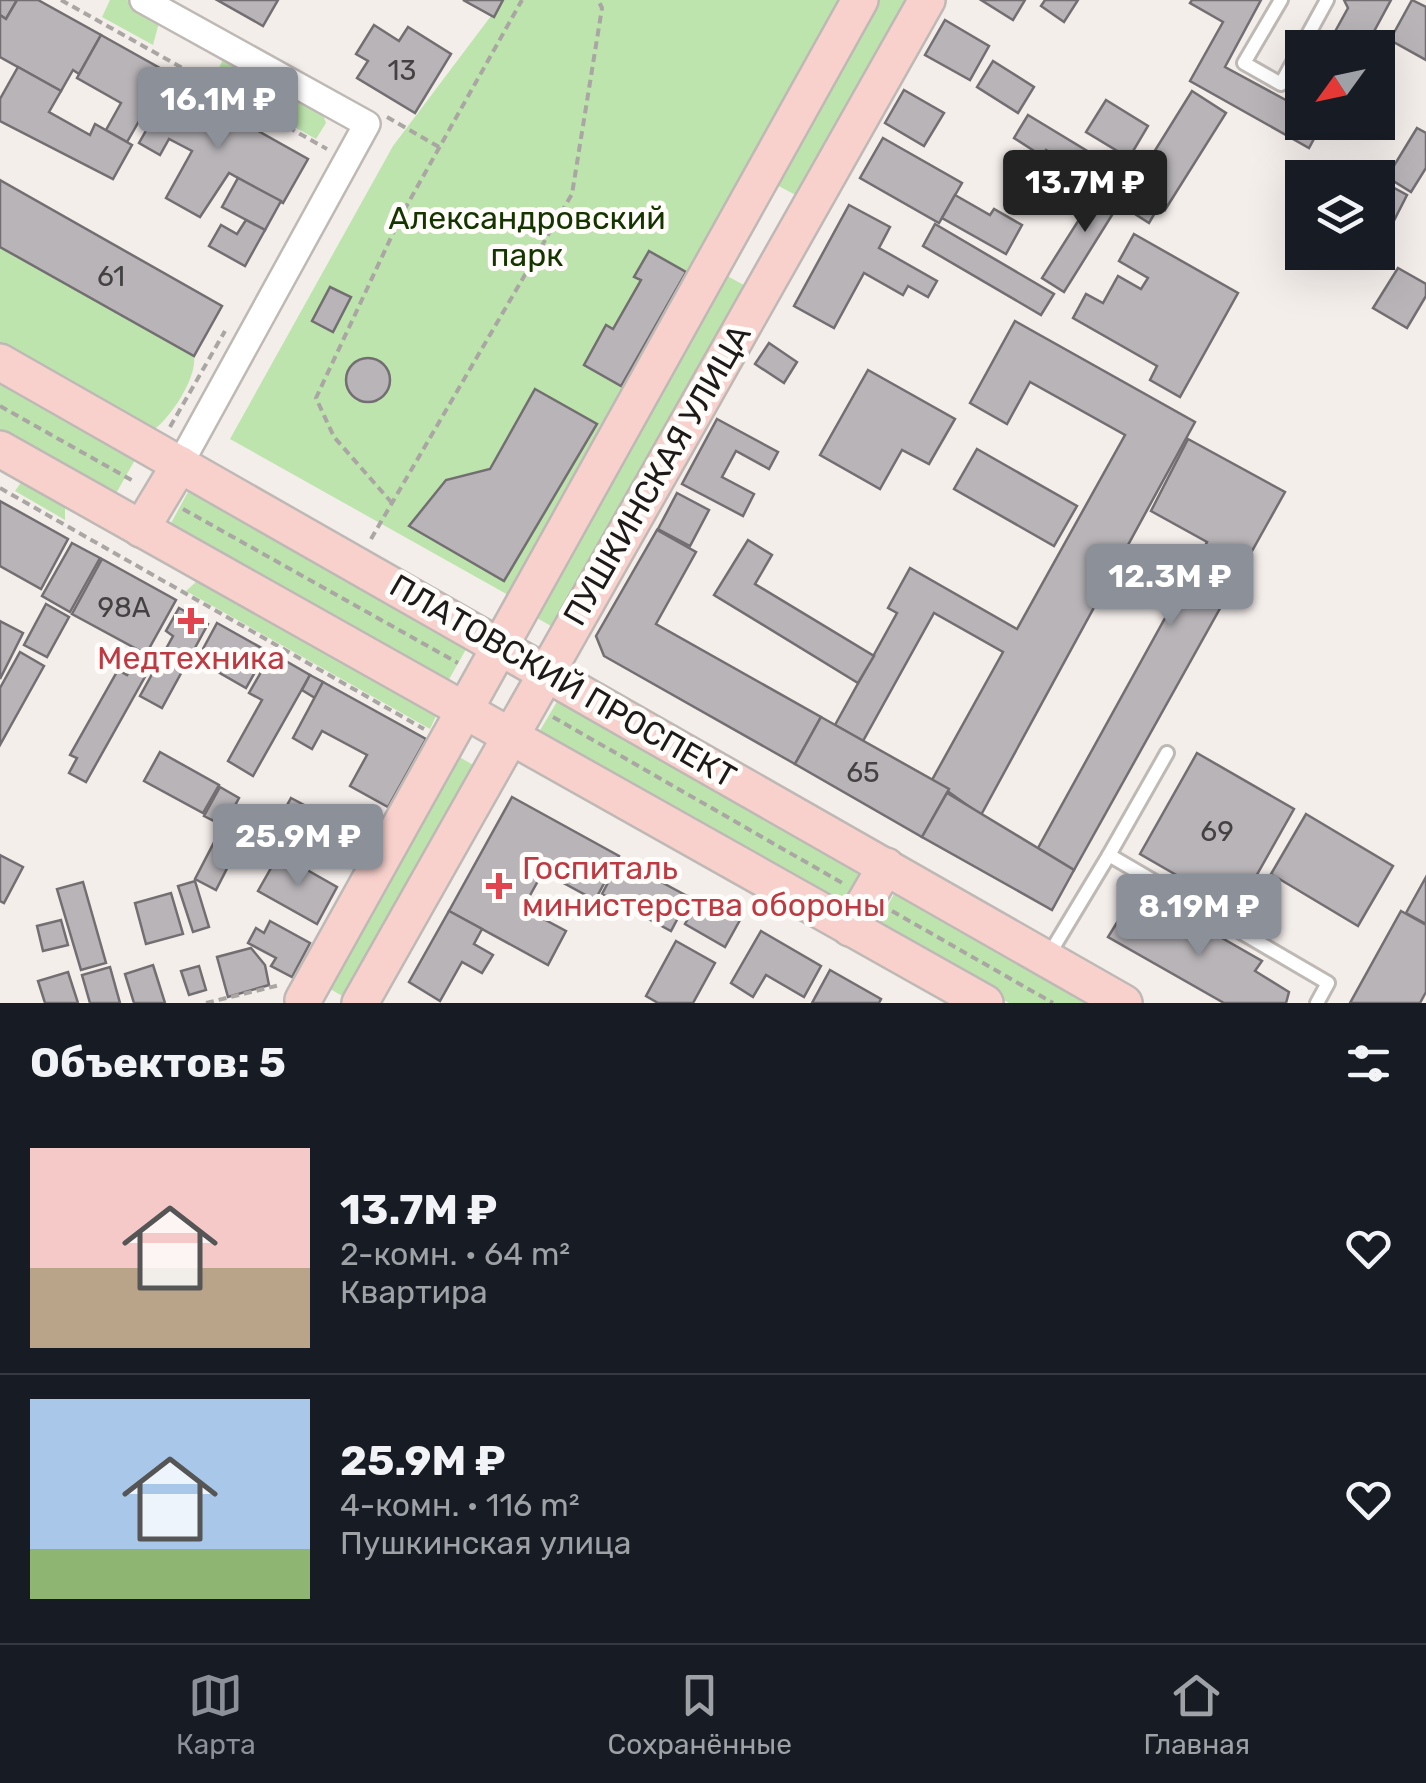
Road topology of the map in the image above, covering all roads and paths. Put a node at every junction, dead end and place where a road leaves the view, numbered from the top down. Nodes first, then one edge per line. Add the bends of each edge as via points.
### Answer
1 (61, 0) edge
2 (522, 0) edge
3 (598, 0) edge
4 (860, 0) edge
5 (927, 0) edge
6 (1281, 0) edge
7 (1321, 2) edge
8 (159, 4) edge
9 (328, 150) dead end
10 (229, 323) dead end
11 (0, 362) edge
12 (170, 427) dead end
13 (0, 449) edge
14 (180, 464) junction
15 (0, 488) edge
16 (392, 502) junction
17 (140, 529) junction
18 (371, 539) dead end
19 (500, 645) junction
20 (546, 670) junction
21 (457, 727) junction
22 (509, 736) junction
23 (1167, 753) dead end
24 (1109, 855) junction
25 (886, 866) junction
26 (850, 928) junction
27 (1047, 959) junction
28 (301, 1002) edge
29 (360, 1003) edge
30 (984, 1003) edge
31 (1124, 1003) edge
32 (1317, 1003) edge

1 - 9 path
2 - 16 path via 402,214 316,398 334,437
3 - 16 path via 602,8 572,194
4 - 19 main road, ПУШКИНСКАЯ УЛИЦА
5 - 20 main road, ПУШКИНСКАЯ УЛИЦА
6 - 7 lane via 1244,63 1281,84
8 - 14 street via 367,124
10 - 12 path
11 - 14 main road, ПЛАТОВСКИЙ ПРОСПЕКТ
13 - 17 main road
14 - 17 main road
14 - 19 main road, ПЛАТОВСКИЙ ПРОСПЕКТ
15 - 21 path
16 - 18 path
17 - 21 main road
19 - 20 main road, ПЛАТОВСКИЙ ПРОСПЕКТ
19 - 21 main road, ПУШКИНСКАЯ УЛИЦА
20 - 22 main road, ПУШКИНСКАЯ УЛИЦА
20 - 25 main road, ПЛАТОВСКИЙ ПРОСПЕКТ
21 - 22 main road
21 - 28 main road, ПУШКИНСКАЯ УЛИЦА
22 - 26 main road
22 - 29 main road, ПУШКИНСКАЯ УЛИЦА
23 - 24 lane
24 - 27 lane
24 - 32 lane via 1328,983
25 - 26 main road
25 - 27 main road, ПЛАТОВСКИЙ ПРОСПЕКТ
26 - 30 main road
27 - 31 main road, ПЛАТОВСКИЙ ПРОСПЕКТ

